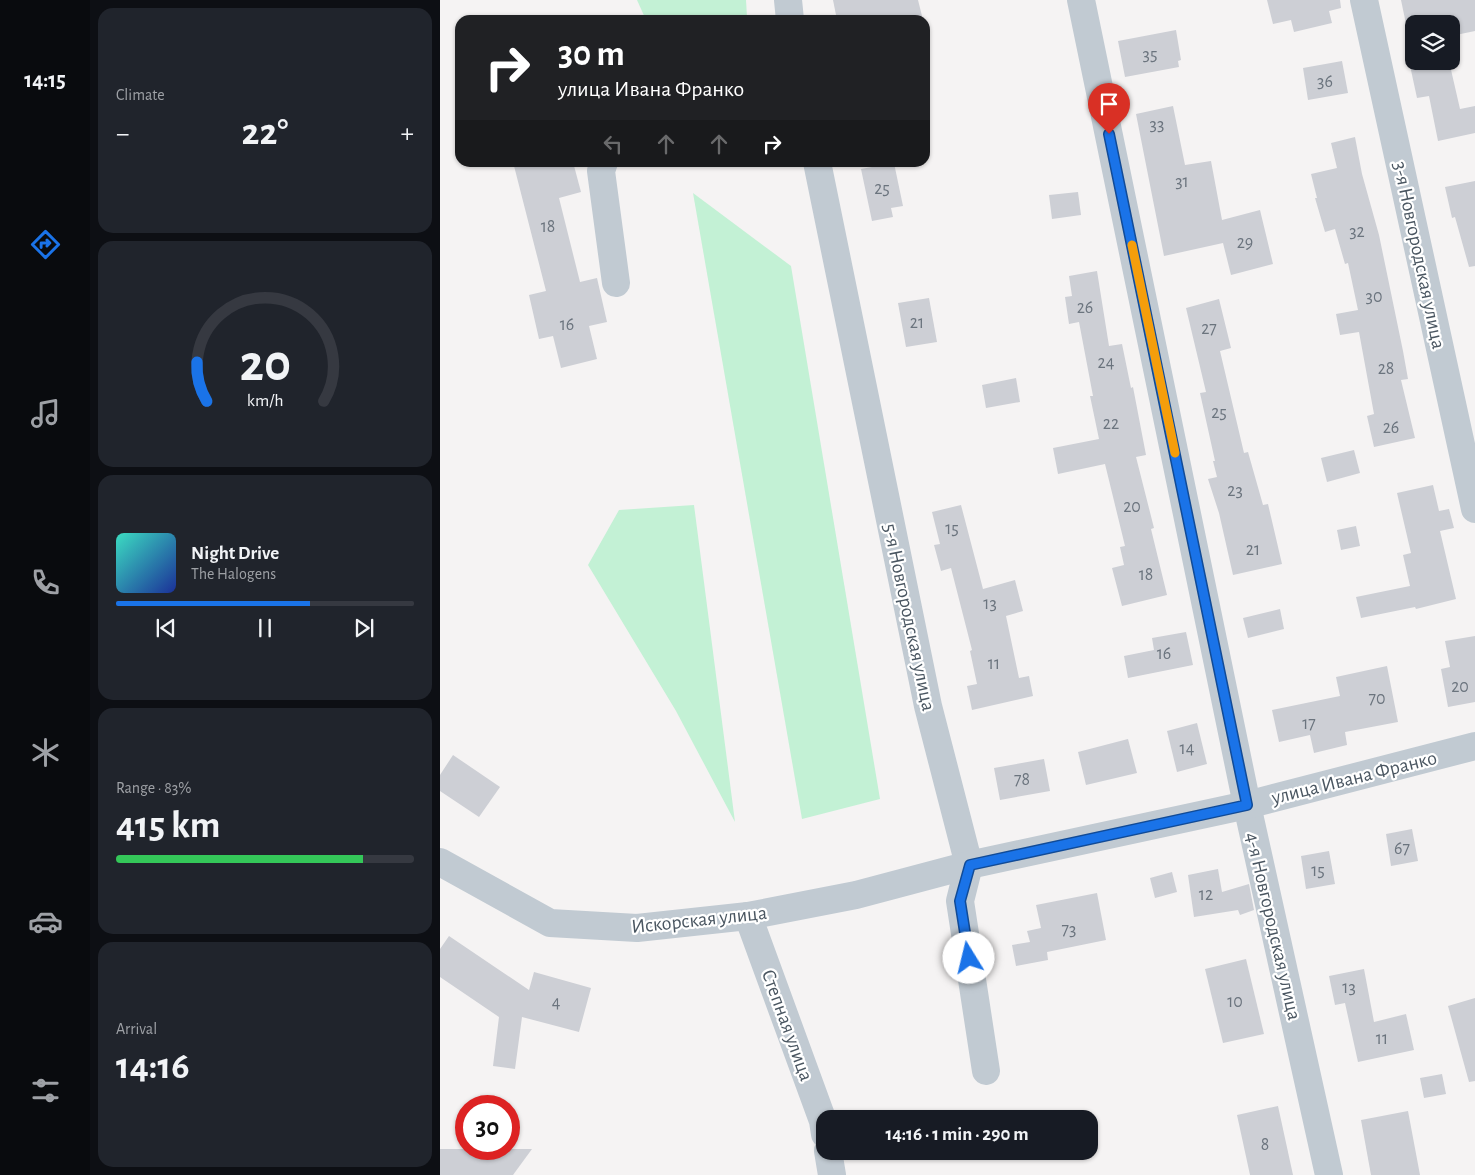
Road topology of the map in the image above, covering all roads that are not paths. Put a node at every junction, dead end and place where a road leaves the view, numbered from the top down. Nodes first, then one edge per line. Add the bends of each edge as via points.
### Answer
1 (788, 0) edge
2 (1082, 0) edge
3 (1364, 0) edge
4 (790, 15) edge
5 (602, 167) edge
6 (818, 167) edge
7 (616, 283) dead end
8 (1475, 509) edge
9 (1475, 746) edge
10 (1247, 805) junction
11 (440, 862) edge
12 (970, 865) junction
13 (748, 916) junction
14 (986, 1071) dead end
15 (819, 1110) edge
16 (830, 1160) edge
17 (832, 1175) edge
18 (1329, 1175) edge

1 - 4 street
2 - 10 street, 4-я Новгородская улица
3 - 8 street, 3-я Новгородская улица
5 - 7 street
6 - 12 street, 5-я Новгородская улица via 928,706
9 - 10 street, улица Ивана Франко
10 - 12 street, улица Ивана Франко
10 - 18 street, 4-я Новгородская улица
11 - 13 street, Искорская улица via 550,923 637,928
12 - 13 street, Искорская улица via 856,895
12 - 14 street via 960,901
13 - 15 street, Степная улица
16 - 17 street

